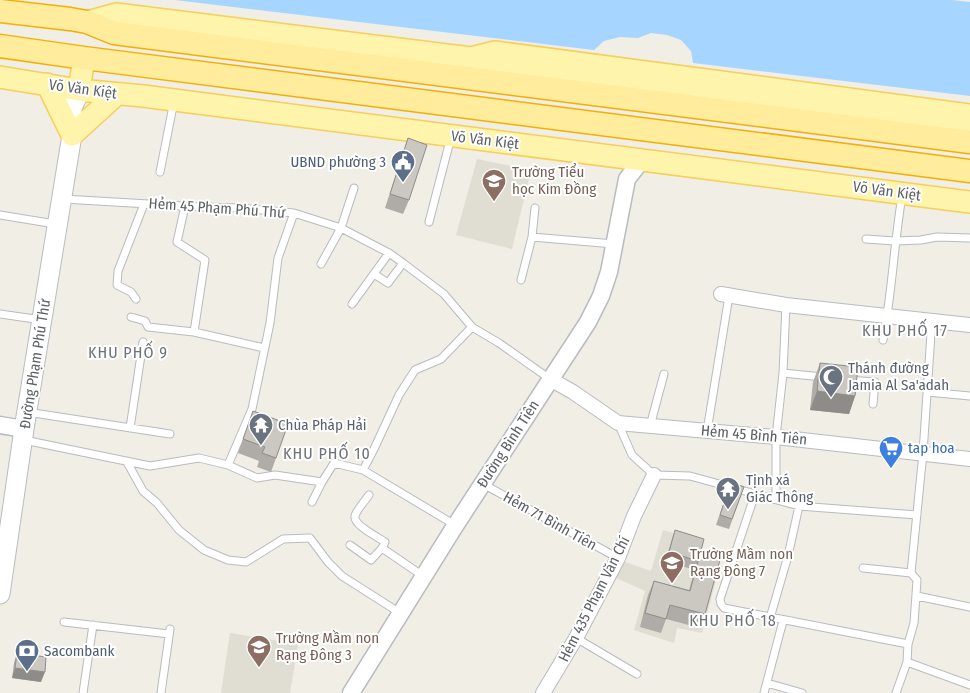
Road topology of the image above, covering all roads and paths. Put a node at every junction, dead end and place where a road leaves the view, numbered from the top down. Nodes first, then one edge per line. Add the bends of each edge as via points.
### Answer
1 (0, 11) edge
2 (87, 22) junction
3 (0, 46) edge
4 (84, 58) junction
5 (471, 58) junction
6 (0, 77) edge
7 (47, 84) junction
8 (79, 93) junction
9 (117, 94) junction
10 (174, 101) junction
11 (970, 115) edge
12 (970, 131) edge
13 (72, 135) junction
14 (452, 136) junction
15 (970, 142) edge
16 (609, 156) junction
17 (642, 160) junction
18 (970, 171) edge
19 (160, 172) dead end
20 (627, 179) junction
21 (354, 188) dead end
22 (902, 193) junction
23 (63, 199) junction
24 (970, 202) edge
25 (144, 204) junction
26 (186, 206) junction
27 (535, 208) dead end
28 (294, 213) junction
29 (0, 215) edge
30 (429, 222) dead end
31 (58, 225) junction
32 (341, 228) junction
33 (532, 237) junction
34 (866, 238) dead end
35 (970, 238) edge
36 (895, 241) junction
37 (614, 244) junction
38 (388, 253) junction
39 (403, 263) junction
40 (321, 264) dead end
41 (374, 274) junction
42 (521, 280) dead end
43 (725, 295) joint
44 (136, 299) dead end
45 (352, 304) dead end
46 (786, 305) junction
47 (0, 314) edge
48 (888, 315) junction
49 (132, 317) dead end
50 (932, 319) junction
51 (42, 320) junction
52 (970, 325) edge
53 (472, 327) junction
54 (194, 332) junction
55 (883, 340) dead end
56 (143, 342) dead end
57 (264, 348) junction
58 (783, 373) junction
59 (664, 374) dead end
60 (829, 378) edge
61 (550, 379) junction
62 (838, 379) edge
63 (927, 392) junction
64 (970, 396) edge
65 (873, 404) dead end
66 (618, 423) junction
67 (0, 425) edge
68 (650, 426) junction
69 (25, 427) junction
70 (130, 428) junction
71 (707, 431) junction
72 (170, 434) dead end
73 (776, 436) junction
74 (923, 453) junction
75 (970, 459) edge
76 (127, 462) junction
77 (228, 465) junction
78 (363, 470) junction
79 (654, 475) junction
80 (322, 482) junction
81 (483, 484) junction
82 (755, 494) junction
83 (369, 495) dead end
84 (776, 498) junction
85 (312, 502) dead end
86 (799, 506) junction
87 (916, 515) junction
88 (455, 526) junction
89 (350, 545) dead end
90 (382, 548) junction
91 (618, 558) junction
92 (863, 568) dead end
93 (911, 573) junction
94 (424, 576) junction
95 (0, 594) edge
96 (917, 596) junction
97 (970, 607) edge
98 (400, 613) junction
99 (770, 618) junction
100 (783, 621) junction
101 (64, 622) dead end
102 (93, 625) junction
103 (576, 638) junction
104 (908, 644) junction
105 (907, 662) junction
106 (637, 674) dead end
107 (767, 683) junction
108 (970, 685) edge
109 (83, 693) edge
110 (161, 693) edge
111 (351, 693) edge
112 (543, 693) edge
113 (764, 693) edge
114 (802, 693) edge
115 (896, 693) edge

1 - 2 highway
2 - 4 highway
2 - 5 main road via 116,14
2 - 15 highway via 114,33
3 - 4 highway, Võ Văn Kiệt
4 - 8 main road
4 - 18 highway, Võ Văn Kiệt
5 - 11 main road via 494,52
5 - 12 main road via 493,68
6 - 7 main road, Võ Văn Kiệt
7 - 8 main road, Võ Văn Kiệt
7 - 13 main road
8 - 9 main road, Võ Văn Kiệt
8 - 13 main road, Đường Phạm Phú Thứ via 82,105 78,127
9 - 10 main road, Võ Văn Kiệt
9 - 13 main road
10 - 14 main road, Võ Văn Kiệt
10 - 19 lane
13 - 23 main road, Đường Phạm Phú Thứ
14 - 16 main road, Võ Văn Kiệt
14 - 30 lane
16 - 17 main road, Võ Văn Kiệt
16 - 20 street
17 - 20 street, Đường Bình Tiên
17 - 22 main road, Võ Văn Kiệt
20 - 37 street, Đường Bình Tiên
21 - 32 lane
22 - 24 main road, Võ Văn Kiệt
22 - 36 lane
23 - 25 lane, Hẻm 45 Phạm Phú Thứ
23 - 31 main road, Đường Phạm Phú Thứ
25 - 26 lane, Hẻm 45 Phạm Phú Thứ
25 - 44 lane via 118,271 117,285 131,292
26 - 28 lane, Hẻm 45 Phạm Phú Thứ
26 - 54 lane via 177,242 206,260
27 - 33 lane
28 - 32 lane, Hẻm 45 Phạm Phú Thứ
28 - 57 lane via 278,258
29 - 31 lane
31 - 51 main road, Đường Phạm Phú Thứ
32 - 38 lane, Hẻm 45 Phạm Phú Thứ
32 - 40 lane
33 - 37 lane
33 - 42 lane
34 - 36 lane
35 - 36 lane
36 - 48 lane
37 - 61 street, Đường Bình Tiên via 601,296 588,322
38 - 39 lane, Hẻm 45 Phạm Phú Thứ
38 - 41 lane
39 - 41 lane via 388,283
39 - 53 lane, Hẻm 45 Phạm Phú Thứ via 444,294
41 - 45 lane
43 - 46 street
43 - 71 lane
46 - 48 street
46 - 58 lane
47 - 51 lane
48 - 50 street
48 - 55 lane
49 - 54 lane via 145,321 148,328
50 - 52 street
50 - 63 lane
51 - 69 main road, Đường Phạm Phú Thứ
53 - 61 lane, Hẻm 45 Phạm Phú Thứ
53 - 78 lane via 441,359 415,370 399,395
54 - 57 lane
56 - 70 lane
57 - 77 lane via 252,409
58 - 60 lane
58 - 73 lane
59 - 68 lane
61 - 66 street, Hẻm 45 Bình Tiên
61 - 81 street, Đường Bình Tiên
62 - 65 lane via 875,382
63 - 64 lane
63 - 74 lane
66 - 68 street, Hẻm 45 Bình Tiên
66 - 79 lane via 632,455
67 - 69 street
68 - 71 street, Hẻm 45 Bình Tiên
69 - 70 lane
69 - 76 lane
69 - 95 main road, Đường Phạm Phú Thứ
70 - 72 lane
71 - 73 street, Hẻm 45 Bình Tiên
73 - 74 street, Hẻm 45 Bình Tiên
73 - 84 lane
74 - 75 street, Hẻm 45 Bình Tiên
74 - 87 lane
76 - 77 lane via 150,466 199,458
76 - 98 lane via 143,490 179,530 204,550 228,560 246,562 283,540 310,538 342,576
77 - 80 lane via 258,478 275,475
78 - 80 lane via 334,463
78 - 88 lane
79 - 82 lane via 690,476
79 - 91 street, Hẻm 435 Phạm Văn Chí
80 - 85 lane
81 - 88 street, Đường Bình Tiên
81 - 91 lane, Hẻm 71 Bình Tiên
82 - 84 lane
82 - 99 lane via 720,599 724,608
83 - 90 lane via 355,520 386,542
84 - 86 lane
86 - 87 lane
86 - 99 lane
87 - 93 lane
88 - 94 street, Đường Bình Tiên
89 - 90 lane via 371,560
90 - 94 lane
91 - 103 street, Hẻm 435 Phạm Văn Chí
92 - 93 lane
93 - 96 lane via 917,580
94 - 98 street, Đường Bình Tiên
96 - 97 lane
96 - 104 lane
98 - 111 street, Đường Bình Tiên
99 - 100 lane
100 - 104 lane
100 - 107 lane
101 - 102 lane
102 - 109 lane
102 - 110 lane via 170,631
103 - 106 lane
103 - 112 street, Hẻm 435 Phạm Văn Chí
104 - 105 lane
105 - 108 lane
105 - 115 lane
107 - 113 lane
107 - 114 lane

